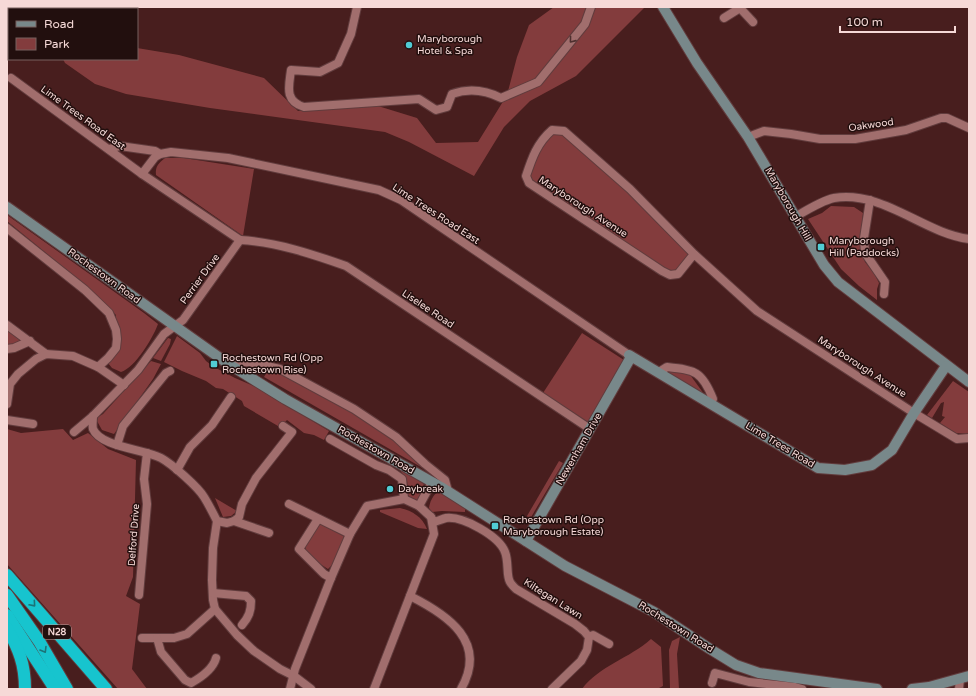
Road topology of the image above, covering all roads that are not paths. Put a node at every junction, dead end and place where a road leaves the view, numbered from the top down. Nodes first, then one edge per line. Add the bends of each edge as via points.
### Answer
1 (357, 7) edge
2 (591, 7) edge
3 (663, 7) edge
4 (739, 7) edge
5 (724, 18) dead end
6 (753, 22) dead end
7 (11, 78) dead end
8 (969, 128) edge
9 (748, 137) junction
10 (109, 150) junction
11 (160, 154) junction
12 (142, 174) junction
13 (870, 200) junction
14 (7, 206) edge
15 (795, 217) junction
16 (7, 228) edge
17 (969, 239) edge
18 (240, 240) junction
19 (694, 254) junction
20 (884, 294) dead end
21 (7, 325) edge
22 (174, 327) junction
23 (30, 342) junction
24 (7, 349) edge
25 (46, 354) junction
26 (630, 356) junction
27 (227, 363) junction
28 (946, 366) junction
29 (98, 367) junction
30 (170, 371) dead end
31 (659, 372) junction
32 (969, 382) edge
33 (124, 385) junction
34 (231, 397) dead end
35 (711, 403) junction
36 (7, 404) edge
37 (914, 413) junction
38 (93, 416) junction
39 (7, 420) edge
40 (33, 424) dead end
41 (283, 426) dead end
42 (590, 429) junction
43 (74, 432) dead end
44 (969, 438) edge
45 (330, 439) dead end
46 (117, 445) junction
47 (147, 453) junction
48 (177, 470) junction
49 (432, 482) junction
50 (448, 491) junction
51 (404, 499) junction
52 (289, 504) dead end
53 (420, 506) junction
54 (431, 517) junction
55 (318, 519) junction
56 (217, 521) junction
57 (234, 521) junction
58 (269, 533) dead end
59 (350, 534) junction
60 (526, 541) junction
61 (7, 575) edge
62 (331, 578) junction
63 (213, 593) junction
64 (139, 594) dead end
65 (7, 595) edge
66 (410, 596) junction
67 (215, 608) junction
68 (7, 615) edge
69 (242, 625) dead end
70 (7, 628) edge
71 (588, 637) junction
72 (142, 638) dead end
73 (157, 638) junction
74 (609, 644) dead end
75 (216, 658) dead end
76 (294, 676) junction
77 (963, 682) edge
78 (712, 683) dead end
79 (837, 686) edge
80 (943, 687) edge
81 (25, 689) edge
82 (55, 689) edge
83 (67, 689) edge
84 (106, 689) edge
85 (290, 689) edge
86 (310, 689) edge
87 (374, 689) edge
88 (461, 689) edge
89 (552, 689) edge
90 (802, 689) edge
91 (877, 689) edge
92 (912, 689) edge

2 -> 1 street via 585,24 538,82 501,98 485,91 462,90 452,94 447,107 436,110 419,99 304,106 297,104 291,100 289,92 291,70 320,72 338,63 351,34
3 - 9 street, Maryborough Hill
4 - 5 street
4 - 6 street
7 - 10 street, Lime Trees Road East
8 - 9 street, Oakwood via 947,118 941,118 906,130 855,139 820,139 764,131
9 - 15 street, Maryborough Hill
10 - 11 street, Lime Trees Road East via 120,146
10 - 12 street, Lime Trees Road East
11 - 12 street
11 - 26 street, Lime Trees Road East via 171,152 228,158 380,190
12 - 18 street, Lime Trees Road East
13 - 15 street via 833,198
13 - 17 street via 944,232
13 - 20 street via 864,238 865,253 885,282
14 - 22 street, Rochestown Road
15 - 28 street, Maryborough Hill via 824,265 838,282
16 - 29 street via 85,290 109,313 116,330 116,348
18 - 22 street, Perrier Drive via 183,320
18 - 42 street, Liselee Road via 272,244 346,266
19 - 19 street, Maryborough Avenue via 630,189 564,131 552,130 543,138 533,154 526,176 529,183 670,275 678,274
19 - 37 street, Maryborough Avenue via 757,311
21 - 23 street
22 - 27 street, Rochestown Road
22 - 33 street, Perrier Drive via 164,334
23 - 24 street
23 - 25 street
25 - 29 street via 73,356
25 - 36 street via 36,359 10,384
26 - 31 street, Lime Trees Road
26 - 42 street, Newenham Drive
27 - 49 street, Rochestown Road via 285,399
27 - 50 street via 249,362 280,369 354,409 396,437 445,480
28 - 32 street, Maryborough Hill
28 - 37 street, Lime Trees Road
29 - 33 street
30 - 46 street via 123,426
31 - 35 street, Lime Trees Road
31 - 35 street via 667,366 690,370 701,377 709,388 713,399
33 - 38 street, Perrier Drive
34 - 48 street via 212,425 190,447
35 - 37 street, Lime Trees Road via 818,468 845,470 872,464 892,450
37 - 44 street, Maryborough Avenue via 957,439
38 - 43 street, Perrier Drive
38 - 46 street via 93,428 100,438
39 - 40 street
41 - 57 street via 292,432 256,478 242,504 239,517
42 - 60 street, Newenham Drive
45 - 51 street via 402,479
46 - 47 street
47 - 48 street via 162,458
47 - 64 street, Delford Drive via 144,479 147,504
48 - 56 street via 204,496
49 - 50 street, Rochestown Road
49 - 53 street
50 - 60 street, Rochestown Road
51 - 53 street
51 - 59 street via 367,506
52 - 55 street
53 - 54 street
54 - 66 street via 434,534
54 - 71 street, Kiltegan Lawn via 434,522 446,518 461,520 492,537 505,550 509,582 516,589 575,624
55 - 59 street
55 - 62 street via 299,549
56 - 57 street
56 - 63 street via 213,548
57 - 58 street
59 - 62 street
60 - 79 street, Rochestown Road via 565,566 654,612 736,664 759,673
61 -> 84 highway, N28
62 - 76 street
63 - 67 street
63 - 69 street via 246,596 251,601 252,609
65 -> 83 highway, N28 via 39,641
66 - 87 street
66 - 88 street via 444,616 468,647 470,661
67 - 73 street via 187,634 174,638
67 - 76 street via 237,635 254,650
68 - 82 highway
70 - 81 highway via 17,647 25,672
71 - 74 street via 593,635
71 - 89 street via 587,650 581,661
72 - 73 street
73 - 75 street via 161,652 185,680 191,682 198,679 214,664
76 - 85 street
76 - 86 street
77 - 80 street
78 - 90 street via 715,673 749,682
79 - 91 street, Rochestown Road
80 - 92 street

